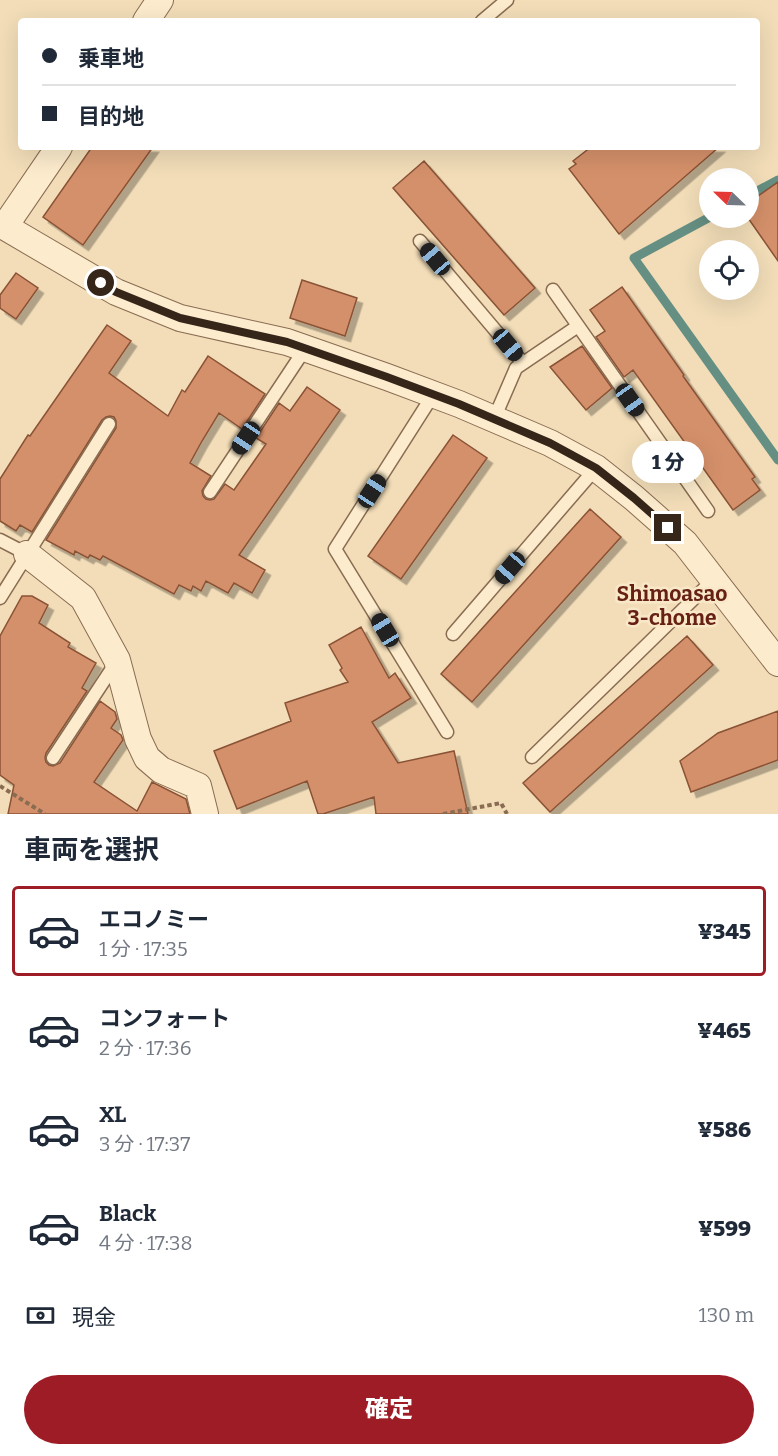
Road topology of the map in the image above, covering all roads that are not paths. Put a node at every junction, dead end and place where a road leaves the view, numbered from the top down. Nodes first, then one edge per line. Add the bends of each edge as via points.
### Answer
1 (160, 0) edge
2 (507, 0) edge
3 (148, 18) edge
4 (486, 18) edge
5 (58, 150) edge
6 (2, 225) edge
7 (420, 241) dead end
8 (553, 290) dead end
9 (578, 326) junction
10 (305, 349) junction
11 (523, 363) junction
12 (433, 395) junction
13 (494, 419) junction
14 (109, 424) dead end
15 (596, 468) junction
16 (210, 492) dead end
17 (708, 511) dead end
18 (0, 540) edge
19 (27, 554) junction
20 (713, 580) junction
21 (0, 598) edge
22 (453, 634) dead end
23 (117, 660) junction
24 (778, 663) edge
25 (447, 732) dead end
26 (532, 756) dead end
27 (53, 758) dead end
28 (205, 814) edge

1 - 3 street
2 - 4 lane
5 - 6 street
6 - 10 street via 116,292 169,314
7 - 11 lane
8 - 9 lane
9 - 11 lane
9 - 17 lane
10 - 12 street
10 - 16 lane
11 - 13 lane via 516,368
12 - 13 street
12 - 25 lane via 335,549
13 - 15 street
14 - 19 lane
15 - 20 street via 685,543
15 - 22 lane
18 - 19 lane
19 - 21 lane
19 - 23 street via 84,598
20 - 24 street
20 - 26 lane
23 - 27 lane
23 - 28 street via 138,739 147,758 161,770 198,786

